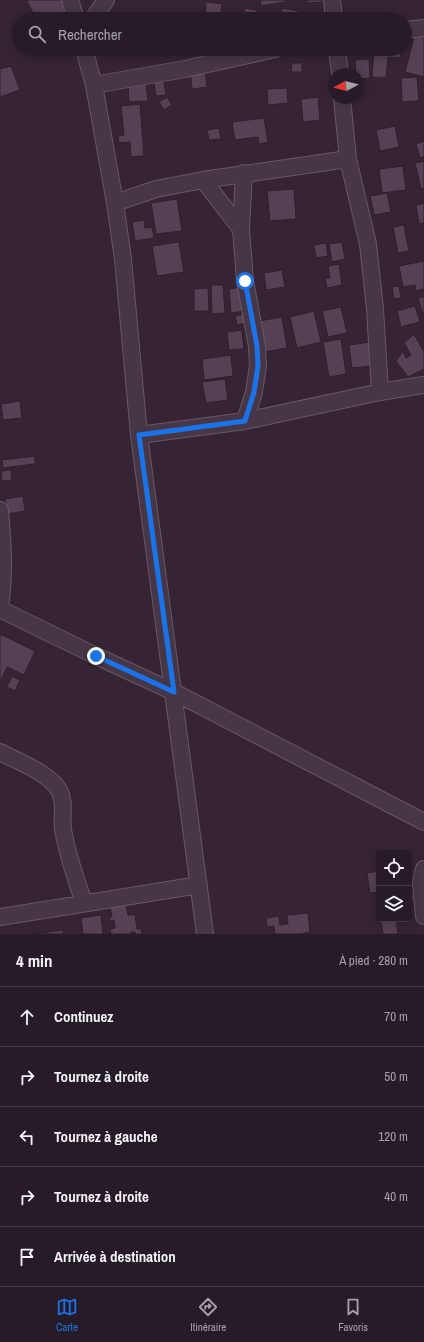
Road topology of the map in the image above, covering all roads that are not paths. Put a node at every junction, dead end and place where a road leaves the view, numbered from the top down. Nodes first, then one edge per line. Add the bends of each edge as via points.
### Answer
1 (70, 0) edge
2 (106, 0) edge
3 (332, 0) edge
4 (74, 12) edge
5 (98, 12) edge
6 (333, 12) edge
7 (424, 28) edge
8 (412, 29) edge
9 (86, 56) edge
10 (243, 56) edge
11 (338, 56) edge
12 (339, 68) edge
13 (94, 85) junction
14 (343, 104) edge
15 (348, 159) junction
16 (244, 173) junction
17 (203, 180) junction
18 (115, 203) junction
19 (241, 229) junction
20 (424, 385) edge
21 (380, 392) junction
22 (245, 421) junction
23 (139, 435) junction
24 (0, 510) edge
25 (0, 608) edge
26 (174, 692) junction
27 (0, 752) edge
28 (424, 822) edge
29 (424, 869) edge
30 (199, 885) junction
31 (84, 903) junction
32 (424, 916) edge
33 (0, 917) edge
34 (205, 934) edge

1 - 4 street
2 - 5 street
3 - 6 street
7 - 8 street
9 - 13 street
10 - 13 street
11 - 12 street
13 - 18 street
14 - 15 street
15 - 16 street
15 - 21 street via 368,244
16 - 17 street
16 - 19 street
17 - 18 street via 156,189
17 - 19 street
18 - 23 street via 123,259
19 - 22 street via 245,281 257,346 258,366 254,392
20 - 21 street
21 - 22 street
22 - 23 street
23 - 26 street
24 - 25 street via 4,549
25 - 26 street
26 - 28 street
26 - 30 street
27 - 31 street via 50,780 58,790 64,804 63,828 68,853
29 - 32 street via 421,882
30 - 31 street
30 - 34 street
31 - 33 street

